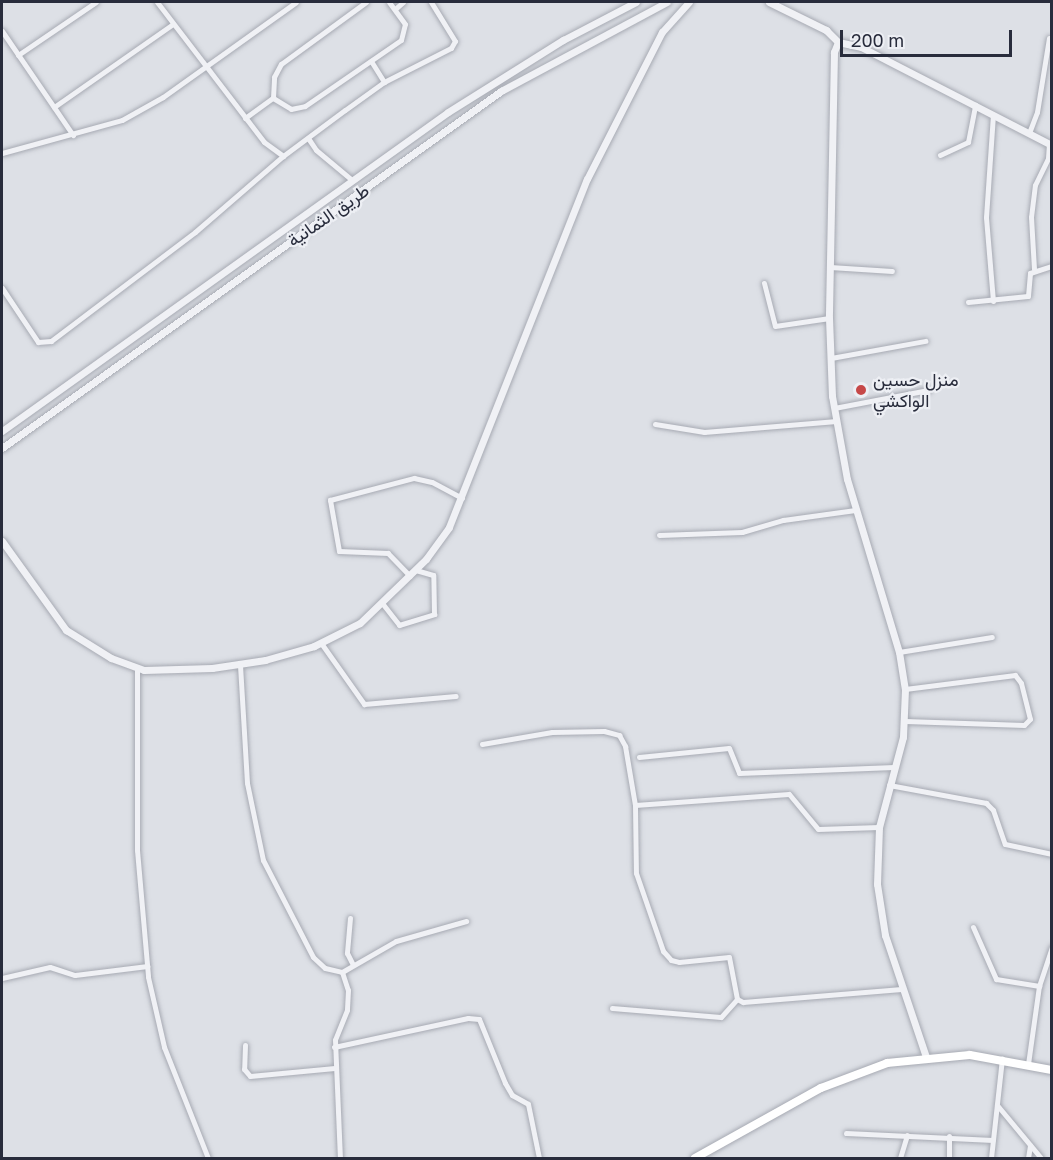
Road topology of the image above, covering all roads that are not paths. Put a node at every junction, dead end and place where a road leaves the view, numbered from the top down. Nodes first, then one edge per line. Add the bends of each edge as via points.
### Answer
1 (96, 2) edge
2 (157, 2) edge
3 (297, 2) edge
4 (366, 2) edge
5 (389, 2) edge
6 (403, 2) edge
7 (431, 2) edge
8 (636, 2) edge
9 (667, 2) edge
10 (689, 2) edge
11 (769, 2) edge
12 (394, 9) junction
13 (173, 24) junction
14 (2, 32) edge
15 (1049, 38) dead end
16 (838, 42) junction
17 (18, 55) junction
18 (371, 61) junction
19 (203, 67) junction
20 (384, 82) junction
21 (273, 98) junction
22 (975, 105) junction
23 (54, 107) junction
24 (993, 115) junction
25 (245, 118) junction
26 (1029, 133) junction
27 (73, 135) junction
28 (308, 138) junction
29 (1050, 145) edge
30 (2, 153) edge
31 (940, 155) dead end
32 (283, 156) junction
33 (352, 180) junction
34 (1052, 266) edge
35 (830, 267) junction
36 (1034, 269) junction
37 (892, 271) dead end
38 (764, 282) dead end
39 (2, 288) edge
40 (993, 301) junction
41 (968, 302) dead end
42 (829, 318) junction
43 (925, 341) dead end
44 (831, 358) junction
45 (928, 390) dead end
46 (834, 408) junction
47 (837, 421) junction
48 (655, 424) dead end
49 (2, 431) edge
50 (2, 448) edge
51 (462, 498) junction
52 (855, 510) junction
53 (659, 535) dead end
54 (2, 541) edge
55 (412, 573) junction
56 (382, 603) junction
57 (992, 637) dead end
58 (321, 644) junction
59 (899, 652) junction
60 (240, 665) junction
61 (137, 668) junction
62 (905, 689) junction
63 (456, 696) dead end
64 (905, 721) junction
65 (482, 744) dead end
66 (639, 757) dead end
67 (894, 767) junction
68 (890, 785) junction
69 (634, 805) junction
70 (879, 827) junction
71 (1052, 854) edge
72 (350, 918) dead end
73 (466, 921) dead end
74 (973, 927) dead end
75 (1052, 947) edge
76 (353, 964) junction
77 (147, 966) junction
78 (342, 972) junction
79 (2, 978) edge
80 (1039, 986) junction
81 (902, 989) junction
82 (737, 999) junction
83 (612, 1008) dead end
84 (245, 1045) dead end
85 (334, 1047) junction
86 (926, 1057) junction
87 (1002, 1059) junction
88 (1028, 1064) junction
89 (335, 1068) junction
90 (1052, 1070) edge
91 (997, 1105) junction
92 (846, 1133) dead end
93 (907, 1135) junction
94 (949, 1136) junction
95 (993, 1140) junction
96 (1030, 1145) junction
97 (208, 1158) edge
98 (340, 1158) edge
99 (539, 1158) edge
100 (696, 1158) edge
101 (900, 1158) edge
102 (949, 1158) edge
103 (991, 1158) edge
104 (1028, 1158) edge
105 (1041, 1158) edge

1 - 17 street
2 - 13 street
3 - 19 street
4 - 21 street via 281,64 274,77
5 - 12 street
6 - 12 street
7 - 20 street via 455,44
8 - 33 street via 481,90
9 - 50 street, طريق الثمانية via 501,91
10 - 51 street via 662,32 586,178
11 - 16 street via 826,30
12 - 18 street via 405,24 405,36
13 - 19 street
13 - 23 street
14 - 17 street
15 - 26 street via 1037,112
16 - 22 street via 861,46
16 - 35 street via 834,52
17 - 23 street
18 - 20 street
18 - 21 street via 305,106 291,108
19 - 25 street
19 - 27 street via 137,112
20 - 28 street
21 - 25 street
22 - 24 street
22 - 31 street via 968,142
23 - 27 street
24 - 26 street
24 - 40 street via 986,217
25 - 32 street via 264,142
26 - 29 street
27 - 30 street
28 - 32 street
28 - 33 street via 316,150
29 - 36 street via 1035,185 1031,217
32 - 39 street via 195,232 46,344 38,342
33 - 49 street
34 - 36 street
35 - 37 street
35 - 42 street
36 - 40 street via 1028,296
38 - 42 street via 775,326
40 - 41 street
42 - 44 street
43 - 44 street
44 - 46 street
45 - 46 street
46 - 47 street
47 - 48 street via 704,432
47 - 52 street
51 - 55 street via 443,537
51 - 55 street via 432,482 414,478 330,500 339,551 388,553
52 - 53 street via 783,520 742,532
52 - 59 street
54 - 61 street via 66,630 97,651
55 - 56 street
55 - 56 street via 433,575 434,614 399,625
56 - 58 street via 360,623
57 - 59 street
58 - 60 street
58 - 63 street via 364,704
59 - 62 street
60 - 61 street
60 - 78 street via 247,783 263,861 313,957 325,968
61 - 77 street via 137,838
62 - 64 street
62 - 64 street via 1015,675 1021,683 1030,718 1024,725
64 - 67 street
65 - 69 street via 552,732 616,733 625,746
66 - 67 street via 729,748 739,773
67 - 68 street
68 - 70 street
68 - 71 street via 986,803 993,810 1005,844
69 - 70 street via 789,794 818,829
69 - 82 street via 633,862 663,951 679,962 729,957
70 - 81 street via 879,902
72 - 76 street via 347,953
73 - 76 street via 404,938
74 - 80 street via 996,980
75 - 80 street
76 - 78 street
77 - 79 street via 75,975 50,967
77 - 97 street via 164,1047
78 - 85 street via 350,999
80 - 88 street
81 - 82 street via 743,1002
81 - 86 street
82 - 83 street via 721,1017
84 - 89 street via 244,1068 250,1076
85 - 89 street
85 - 99 street via 478,1019 512,1095 528,1104
86 - 87 main road
86 - 100 main road via 887,1063 840,1079 729,1136
87 - 88 main road
87 - 91 street
88 - 90 main road
89 - 98 street
91 - 95 street
91 - 96 street
92 - 93 street
93 - 94 street
93 - 101 street
94 - 95 street
94 - 102 street
95 - 103 street
96 - 104 street
96 - 105 street

